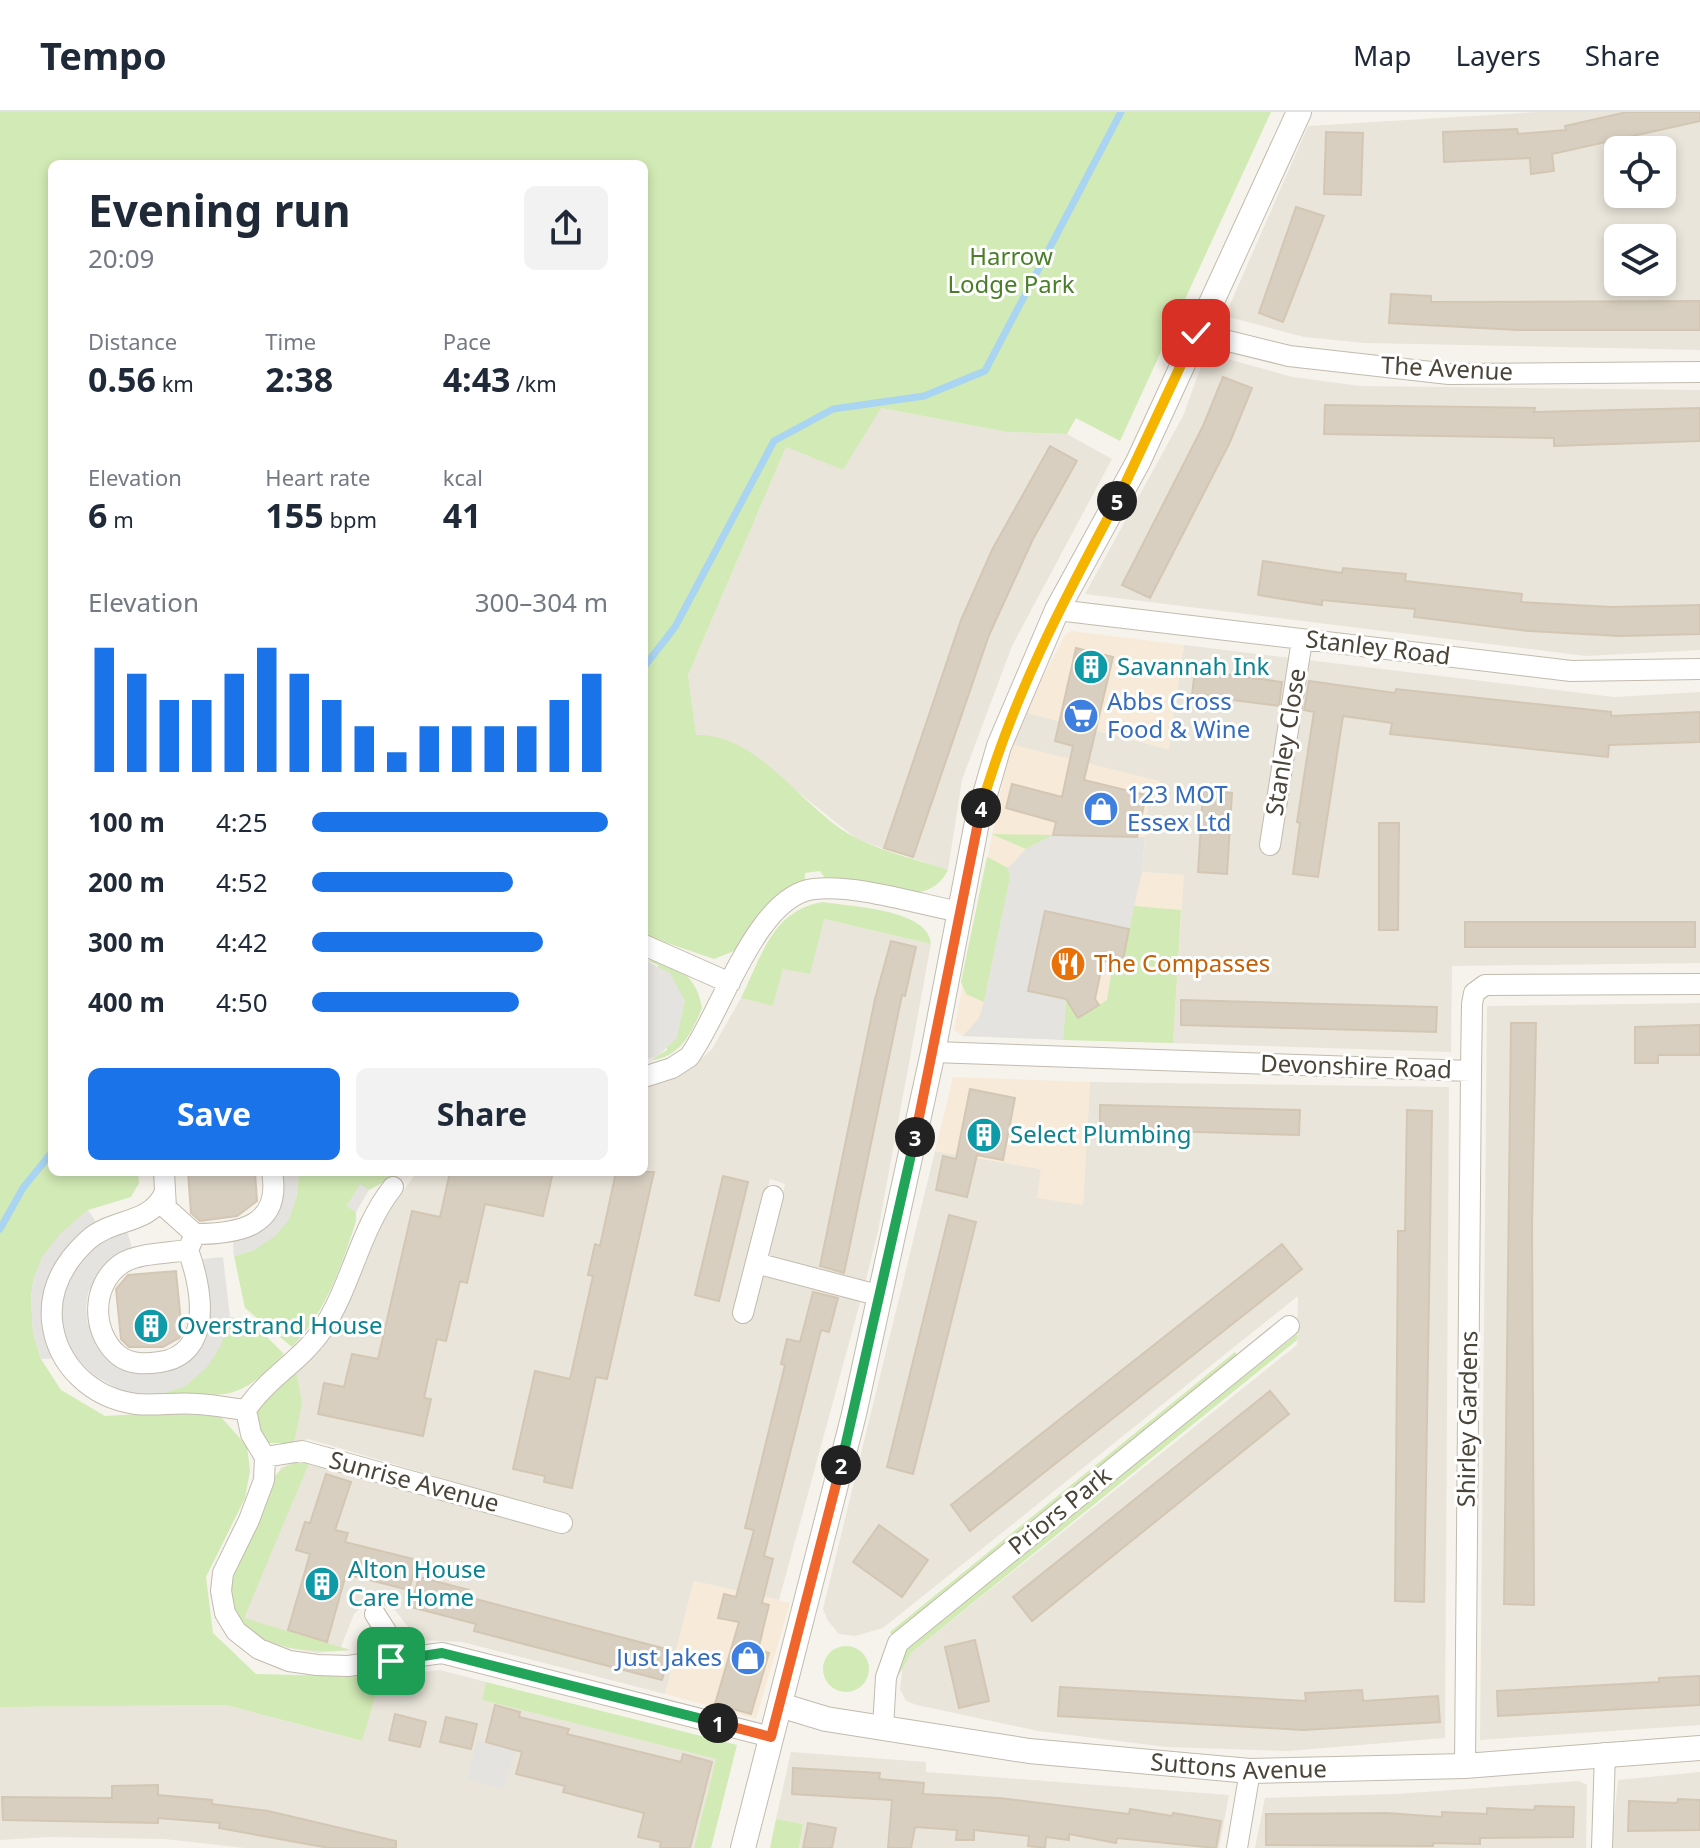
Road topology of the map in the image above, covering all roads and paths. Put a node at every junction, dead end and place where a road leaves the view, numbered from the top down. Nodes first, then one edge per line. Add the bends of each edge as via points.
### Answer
1 (1299, 112) edge
2 (1196, 333) junction
3 (1700, 372) edge
4 (1057, 610) junction
5 (1302, 640) junction
6 (1700, 669) edge
7 (1270, 845) dead end
8 (960, 912) junction
9 (648, 947) edge
10 (730, 983) junction
11 (1700, 984) edge
12 (933, 1052) junction
13 (1471, 1071) junction
14 (648, 1076) edge
15 (164, 1176) edge
16 (272, 1176) edge
17 (393, 1187) dead end
18 (164, 1194) junction
19 (773, 1196) dead end
20 (191, 1242) junction
21 (756, 1263) junction
22 (881, 1296) junction
23 (743, 1313) dead end
24 (1289, 1326) dead end
25 (246, 1410) junction
26 (265, 1457) junction
27 (562, 1523) dead end
28 (375, 1614) dead end
29 (403, 1658) junction
30 (780, 1705) junction
31 (883, 1727) junction
32 (771, 1737) junction
33 (1700, 1748) edge
34 (1605, 1753) junction
35 (1465, 1766) junction
36 (1250, 1771) junction
37 (743, 1848) edge
38 (1237, 1848) edge
39 (1602, 1848) edge

1 - 2 street
2 - 3 street, The Avenue via 1289,356 1449,374
2 - 4 street via 1138,462
4 - 5 street, Stanley Road
4 - 8 street via 999,746 977,822
5 - 6 street, Stanley Road via 1571,671
5 - 7 street, Stanley Close
8 - 10 street via 855,892 801,892 774,912
8 - 12 street
9 - 10 street
10 - 14 street via 689,1057
11 - 13 street, Devonshire Road via 1485,985 1474,993 1472,1004
12 - 13 street, Devonshire Road
12 - 22 street
13 - 35 street, Shirley Gardens
15 - 18 street
16 - 20 street via 274,1195 257,1222
17 - 25 street via 375,1210 323,1328
18 - 20 street via 166,1208
18 - 25 street via 147,1215 91,1237 68,1260 57,1282 54,1336 72,1372 100,1394 136,1404
19 - 21 street
20 - 20 street via 122,1262 107,1279 97,1322 119,1355 135,1363 156,1363 180,1359 189,1350 199,1320
21 - 22 street
21 - 23 street
22 - 30 street
24 - 31 street, Priors Park via 898,1643 886,1677
25 - 26 street via 251,1434
26 - 27 street, Sunrise Avenue via 302,1451
26 - 29 street via 262,1487 223,1573 222,1603 236,1631 259,1649 289,1661 348,1666
28 - 29 street
29 - 32 street via 442,1653
30 - 31 street, Suttons Avenue via 826,1719
30 - 32 street
31 - 36 street, Suttons Avenue via 1071,1757
32 - 37 street
33 - 34 street, Suttons Avenue
34 - 35 street, Suttons Avenue
34 - 39 street
35 - 36 street, Suttons Avenue
36 - 38 street

